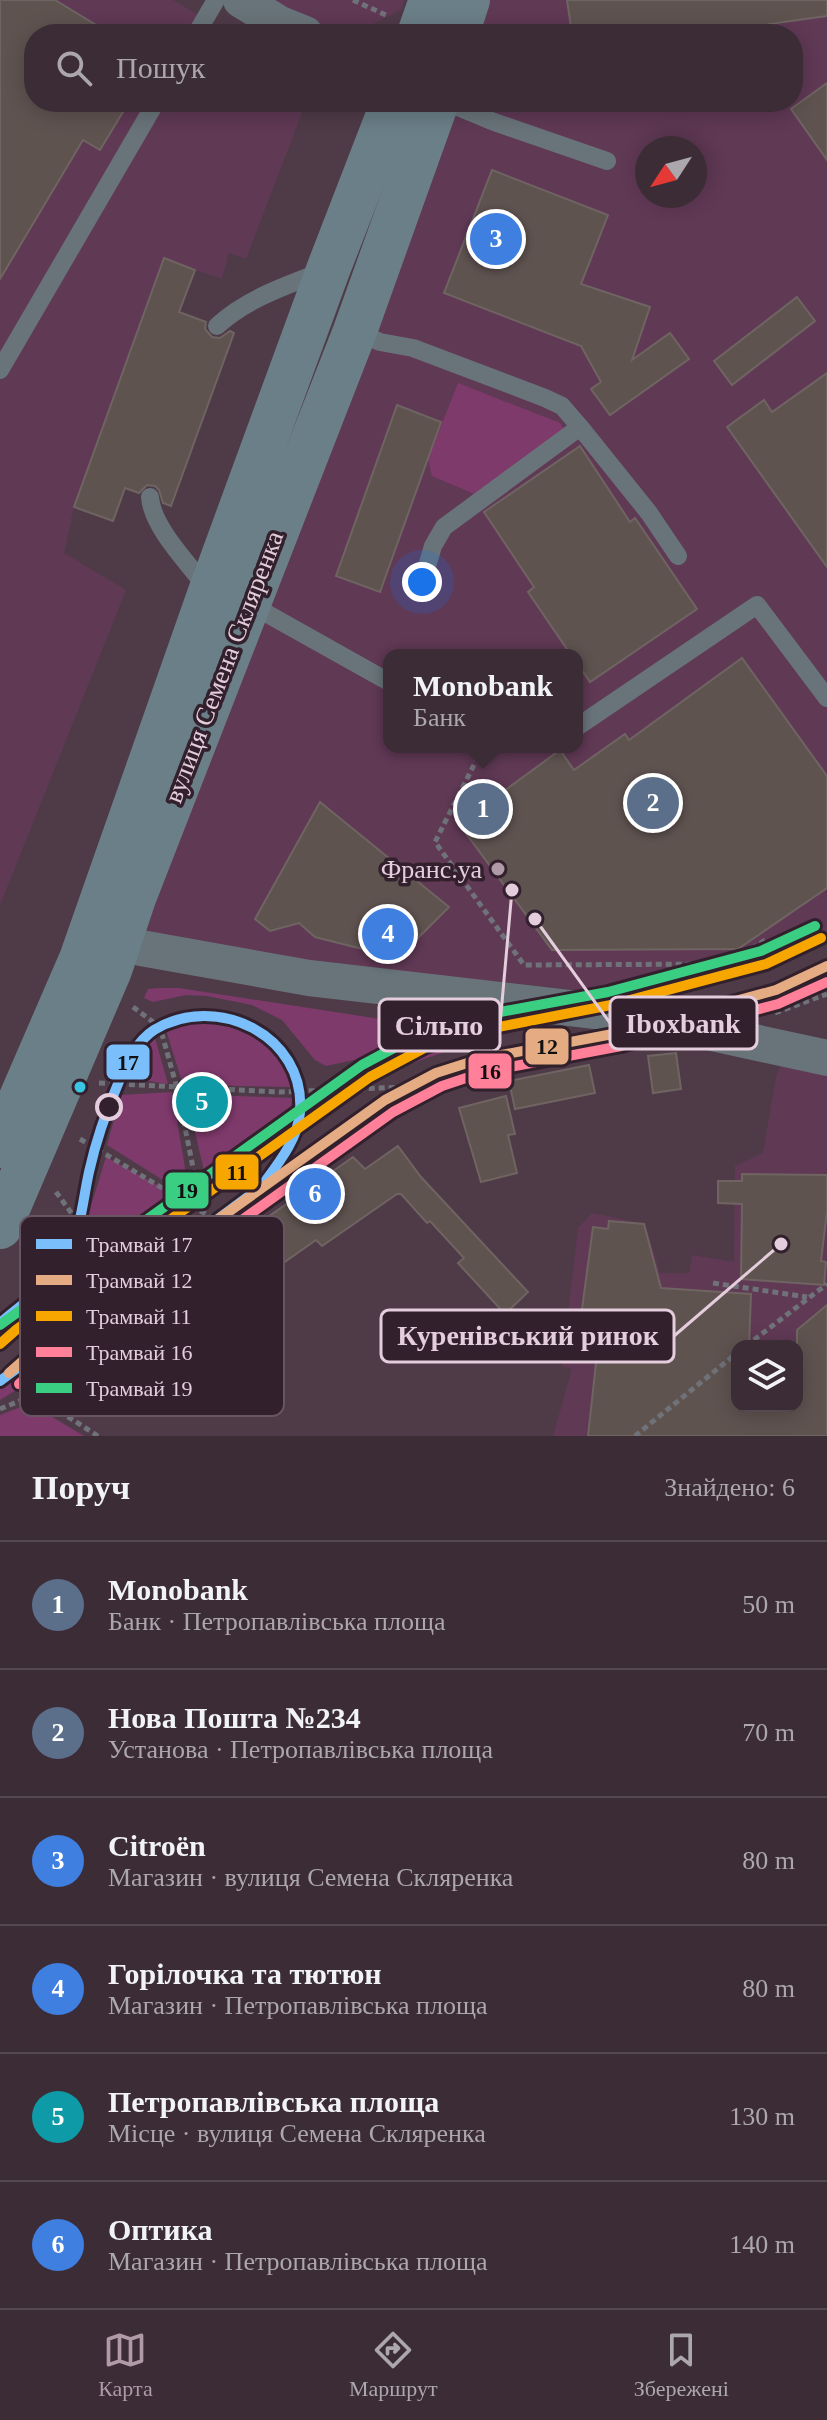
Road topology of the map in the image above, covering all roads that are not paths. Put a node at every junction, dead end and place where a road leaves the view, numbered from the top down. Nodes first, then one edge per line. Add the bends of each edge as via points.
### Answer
1 (216, 0) edge
2 (241, 0) edge
3 (431, 0) edge
4 (468, 0) edge
5 (202, 24) edge
6 (280, 24) edge
7 (423, 24) edge
8 (460, 24) edge
9 (150, 112) edge
10 (389, 112) edge
11 (433, 112) edge
12 (470, 112) edge
13 (607, 161) dead end
14 (328, 270) junction
15 (217, 326) dead end
16 (355, 331) junction
17 (0, 370) edge
18 (580, 427) junction
19 (150, 497) dead end
20 (678, 556) dead end
21 (423, 580) dead end
22 (229, 597) junction
23 (383, 679) edge
24 (827, 698) edge
25 (583, 723) edge
26 (104, 939) junction
27 (827, 1058) edge
28 (0, 1146) edge
29 (0, 1227) edge

1 - 5 lane
2 - 6 street
3 - 7 main road
4 - 8 main road
9 - 17 lane
10 - 14 main road, вулиця Семена Скляренка
11 - 16 main road, вулиця Семена Скляренка
12 - 13 lane
14 - 15 lane via 278,288
14 - 22 main road, вулиця Семена Скляренка
16 - 18 lane via 545,398 562,406
16 - 22 main road, вулиця Семена Скляренка
18 - 20 lane
18 - 21 lane via 444,527
19 - 22 lane via 158,523
22 - 23 lane
22 - 26 main road, вулиця Семена Скляренка
22 - 26 main road, вулиця Семена Скляренка via 219,704 134,898
24 - 25 lane via 757,605
26 - 27 street via 309,978 630,1015
26 - 28 main road, вулиця Семена Скляренка via 81,959
26 - 29 main road, вулиця Семена Скляренка

